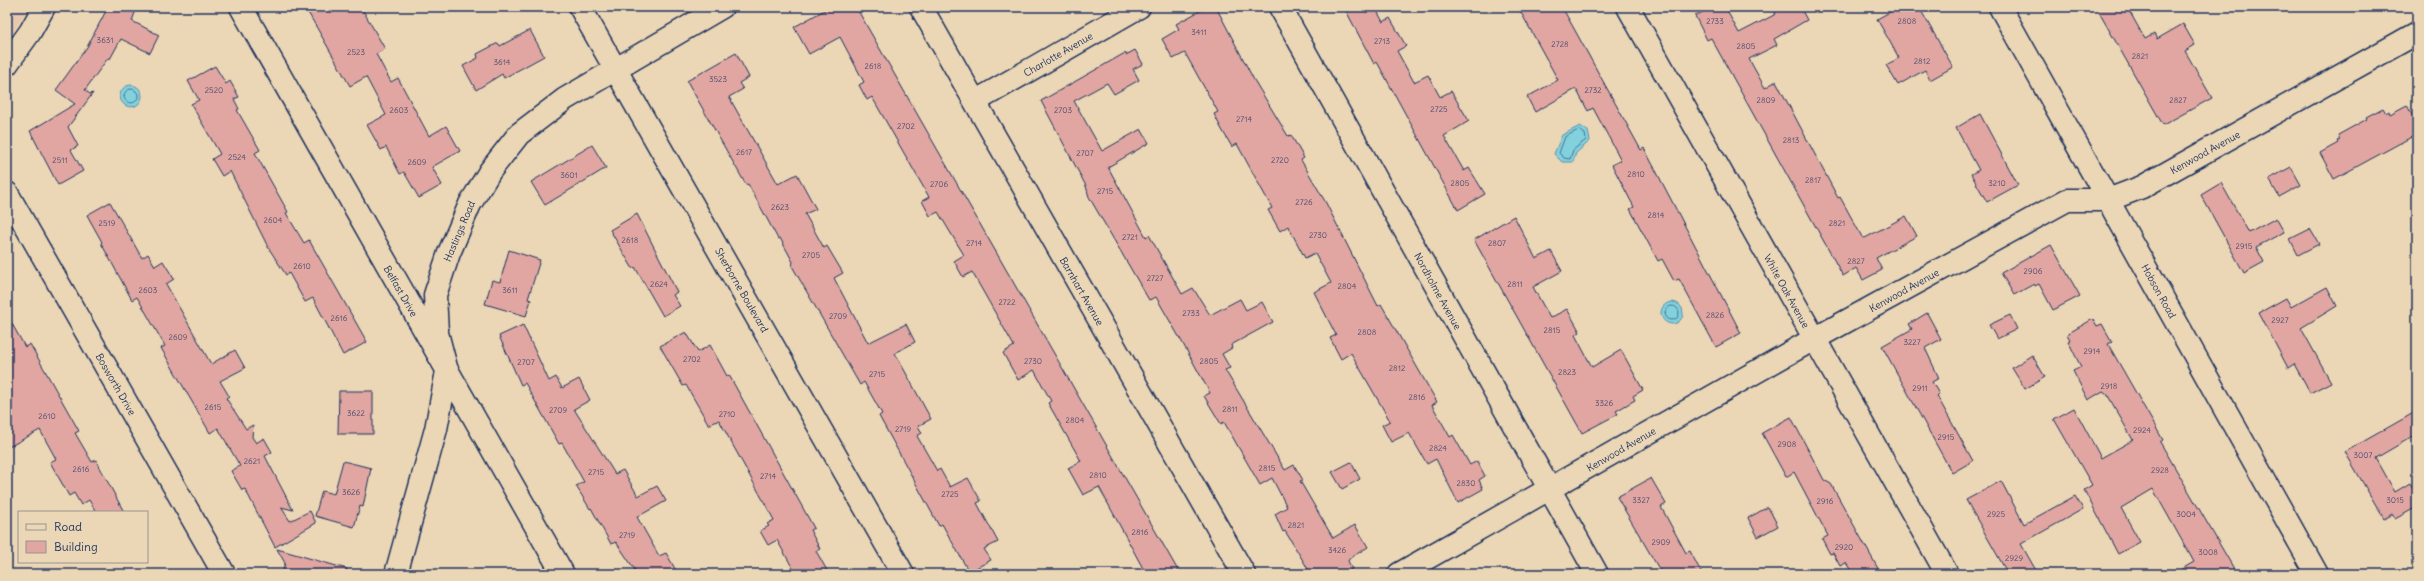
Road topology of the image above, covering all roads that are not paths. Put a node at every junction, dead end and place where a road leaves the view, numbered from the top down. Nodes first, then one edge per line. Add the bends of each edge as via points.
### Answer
1 (44, 7) edge
2 (241, 7) edge
3 (580, 7) edge
4 (722, 7) edge
5 (921, 7) edge
6 (1139, 7) edge
7 (1280, 7) edge
8 (1628, 7) edge
9 (2000, 7) edge
10 (2417, 33) edge
11 (7, 64) edge
12 (616, 69) junction
13 (976, 101) junction
14 (7, 193) edge
15 (2108, 200) junction
16 (1814, 339) junction
17 (446, 371) junction
18 (1549, 489) junction
19 (224, 574) edge
20 (396, 574) edge
21 (563, 574) edge
22 (903, 574) edge
23 (1244, 574) edge
24 (1399, 574) edge
25 (1597, 574) edge
26 (1947, 574) edge
27 (2317, 574) edge

1 - 11 street
2 - 17 street, Belfast Drive
3 - 12 street, Sherborne Boulevard
4 - 12 street, Hastings Road
5 - 13 street, Barnhart Avenue
6 - 13 street, Charlotte Avenue
7 - 18 street, Nordholme Avenue
8 - 16 street, White Oak Avenue
9 - 15 street, Hobson Road
10 - 15 street, Kenwood Avenue via 2142,187
12 - 17 street, Hastings Road via 565,99 519,134 490,170 470,204 435,295 437,333
12 - 22 street, Sherborne Boulevard
13 - 23 street, Barnhart Avenue
14 - 19 street, Bosworth Drive
15 - 16 street, Kenwood Avenue via 2067,200
15 - 27 street, Hobson Road
16 - 18 street, Kenwood Avenue
16 - 26 street, White Oak Avenue
17 - 20 street, Hastings Road via 436,429
17 - 21 street, Belfast Drive
18 - 24 street, Kenwood Avenue
18 - 25 street, Nordholme Avenue

